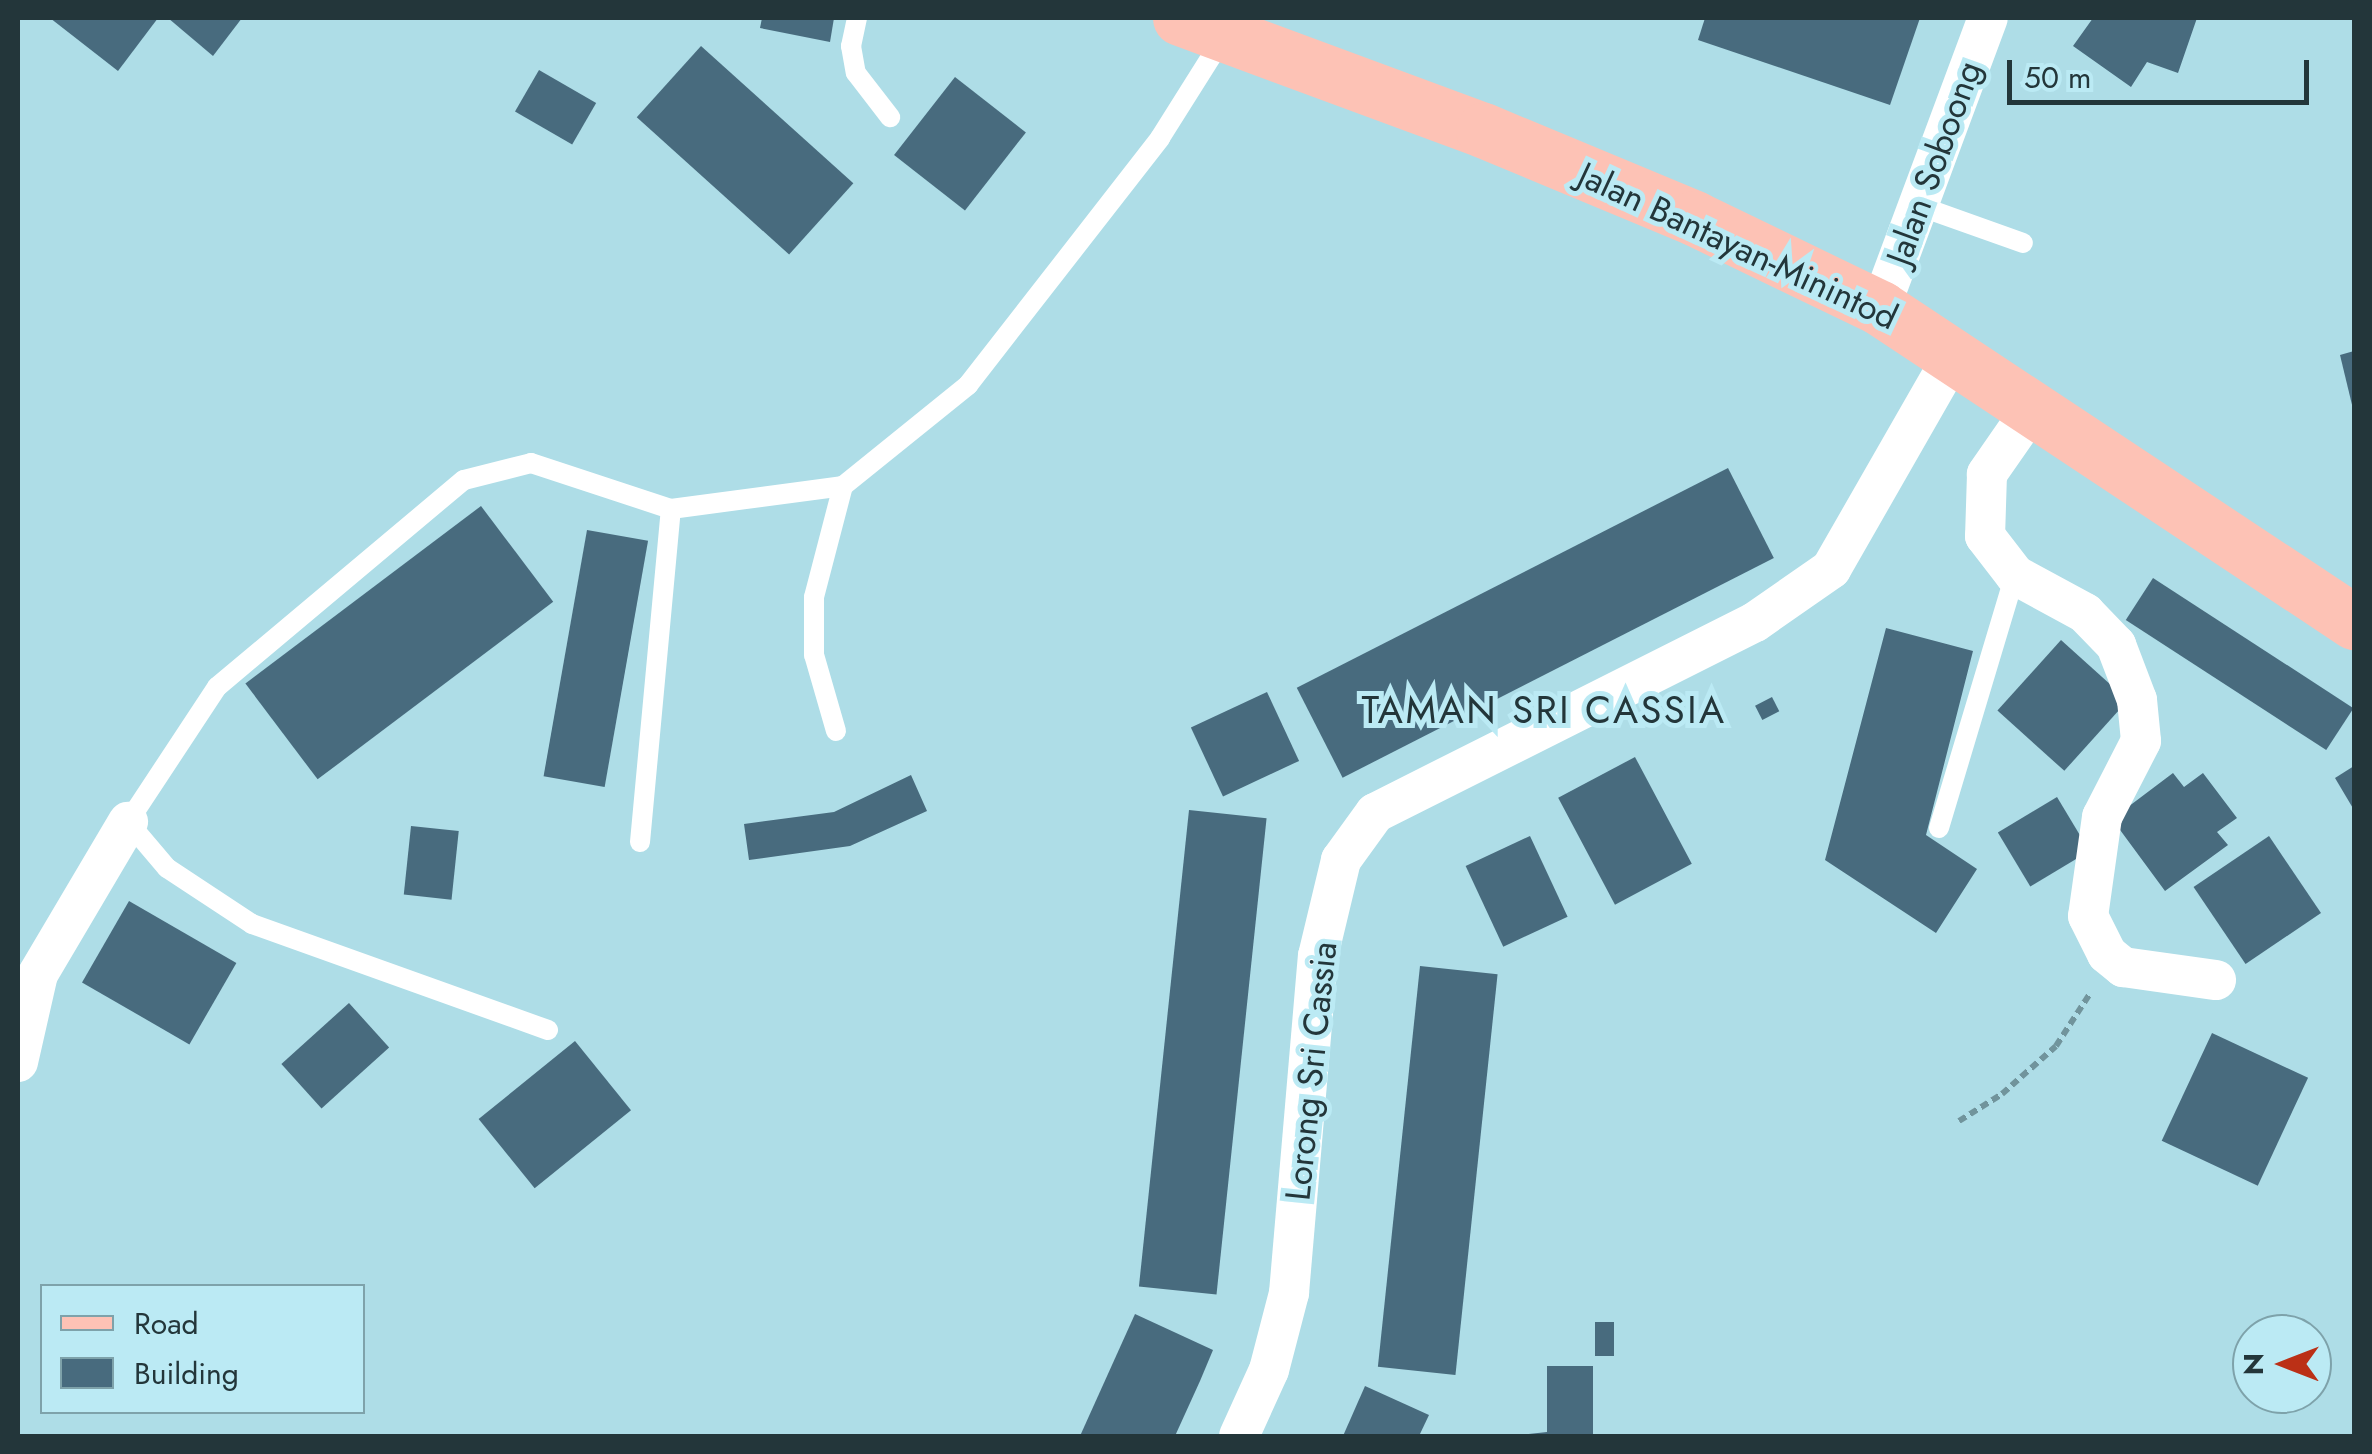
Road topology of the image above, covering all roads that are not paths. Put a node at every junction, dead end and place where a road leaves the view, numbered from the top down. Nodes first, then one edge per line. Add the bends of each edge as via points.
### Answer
1 (856, 18) edge
2 (1988, 18) edge
3 (1209, 23) edge
4 (890, 118) dead end
5 (1922, 206) junction
6 (2024, 243) dead end
7 (1880, 308) junction
8 (1952, 356) junction
9 (2034, 406) junction
10 (843, 486) junction
11 (671, 509) junction
12 (2016, 575) junction
13 (2354, 622) edge
14 (836, 731) dead end
15 (128, 822) junction
16 (1938, 828) dead end
17 (640, 842) dead end
18 (2216, 980) dead end
19 (548, 1030) dead end
20 (18, 1062) edge
21 (1240, 1436) edge

1 - 4 lane via 856,72
2 - 5 street, Jalan Soboong
3 - 7 main road, Jalan Bantayan-Minintod via 1694,218
3 - 10 lane via 1160,138 968,386
5 - 6 lane
5 - 7 street, Jalan Soboong
7 - 8 main road, Jalan Bantayan-Minintod
8 - 9 main road, Jalan Bantayan-Minintod
8 - 21 street, Lorong Sri Cassia via 1831,569 1755,622 1375,813 1341,860 1318,956 1290,1293 1269,1370
9 - 12 street via 1987,474 1985,536
9 - 13 main road, Jalan Bantayan-Minintod
10 - 11 lane
10 - 14 lane via 814,597 814,655
11 - 15 lane via 531,463 464,480 218,687
11 - 17 lane
12 - 16 lane
12 - 18 street via 2085,613 2116,645 2137,700 2141,740 2102,817 2088,880 2088,916 2107,954 2123,967
15 - 19 lane via 166,868 252,924
15 - 20 street via 38,974

